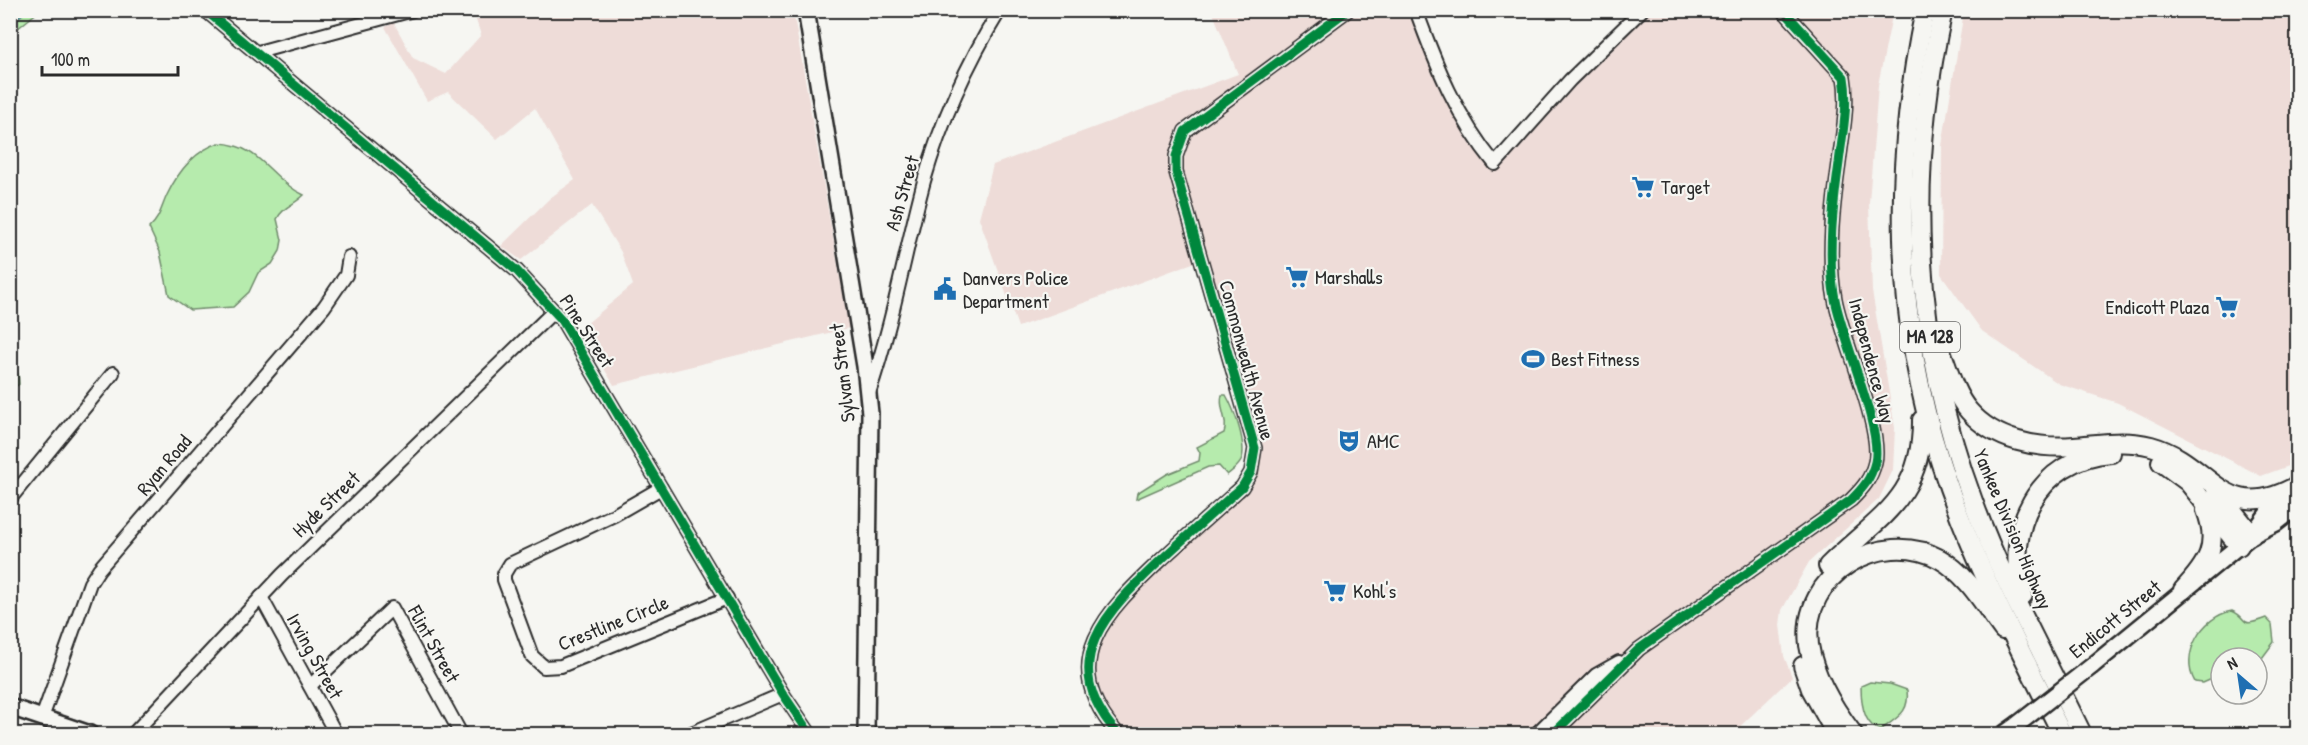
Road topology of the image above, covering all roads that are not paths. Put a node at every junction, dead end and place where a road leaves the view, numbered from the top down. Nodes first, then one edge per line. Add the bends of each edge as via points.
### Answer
1 (205, 10) edge
2 (412, 10) edge
3 (806, 10) edge
4 (1000, 10) edge
5 (1348, 10) edge
6 (1416, 10) edge
7 (1642, 10) edge
8 (1783, 10) edge
9 (1925, 10) edge
10 (1943, 10) edge
11 (258, 52) junction
12 (349, 257) dead end
13 (1926, 310) junction
14 (554, 311) junction
15 (113, 373) dead end
16 (1922, 391) junction
17 (868, 397) junction
18 (2201, 485) junction
19 (2298, 486) edge
20 (662, 488) junction
21 (10, 499) edge
22 (2298, 506) edge
23 (2245, 541) junction
24 (2183, 591) junction
25 (261, 597) junction
26 (727, 598) junction
27 (2039, 646) junction
28 (2024, 656) junction
29 (1631, 657) junction
30 (310, 686) junction
31 (783, 694) junction
32 (10, 707) edge
33 (42, 718) junction
34 (90, 735) edge
35 (133, 735) edge
36 (336, 735) edge
37 (461, 735) edge
38 (689, 735) edge
39 (810, 735) edge
40 (866, 735) edge
41 (1118, 735) edge
42 (1536, 735) edge
43 (1553, 735) edge
44 (1836, 735) edge
45 (1853, 735) edge
46 (2004, 735) edge
47 (2062, 735) edge
48 (2082, 735) edge

1 - 11 street, Pine Street
2 - 11 street
3 - 17 main road, Sylvan Street
4 - 17 street, Ash Street via 956,96 925,178 885,344
5 - 41 street, Commonwealth Avenue via 1185,131 1178,143 1176,172 1255,448 1251,472 1242,487 1105,617 1090,656 1090,677 1105,719
6 - 7 street via 1445,85 1470,131 1494,164 1570,80
8 - 29 street, Independence Way via 1844,77 1834,290 1871,425 1876,460 1867,484 1851,500
9 - 16 highway, Yankee Division Highway / MA 128 via 1906,120 1902,237 1909,329
10 - 13 highway, Yankee Division Highway / MA 128 via 1930,75 1920,173 1920,249
11 - 14 street, Pine Street via 517,271
12 - 33 street, Ryan Road via 346,275 324,307 99,569 90,583
13 - 18 highway via 1962,399 1968,410 1988,426 2019,442 2044,446 2138,443 2175,456
13 - 27 highway, Yankee Division Highway / MA 128 via 1935,373 1969,490
14 - 20 street, Pine Street
14 - 25 street, Hyde Street
15 - 21 street
16 - 28 highway, Yankee Division Highway / MA 128 via 1953,497
16 - 44 highway via 1921,452 1906,491 1826,568 1802,609 1799,639 1803,664 1811,689
17 - 40 main road, Sylvan Street via 871,505
18 - 19 highway via 2246,500 2271,497
18 - 23 highway
18 - 24 highway via 2213,541 2201,570
18 - 27 highway via 2155,459 2118,452 2075,462 2051,479 2028,507 2016,551 2018,580
19 - 23 main road, Endicott Street
20 - 26 street, Pine Street
20 - 26 street, Crestline Circle via 510,564 504,580 532,656 544,667 561,666
22 - 23 main road, Endicott Street
23 - 24 main road, Endicott Street
24 - 46 main road, Endicott Street, bridge
25 - 30 street, Irving Street
25 - 35 street, Hyde Street
26 - 31 street, Pine Street
27 - 48 highway, Yankee Division Highway / MA 128
28 - 45 highway via 1967,583 1941,560 1898,548 1861,555 1827,582 1809,625 1809,644 1820,679
28 - 47 highway, Yankee Division Highway / MA 128
29 - 42 street, Independence Way via 1596,675
29 - 43 street, Independence Way
30 - 36 street, Irving Street
30 - 37 street, Flint Street via 392,608
31 - 38 street
31 - 39 street, Pine Street
32 - 33 main road
33 - 34 main road

